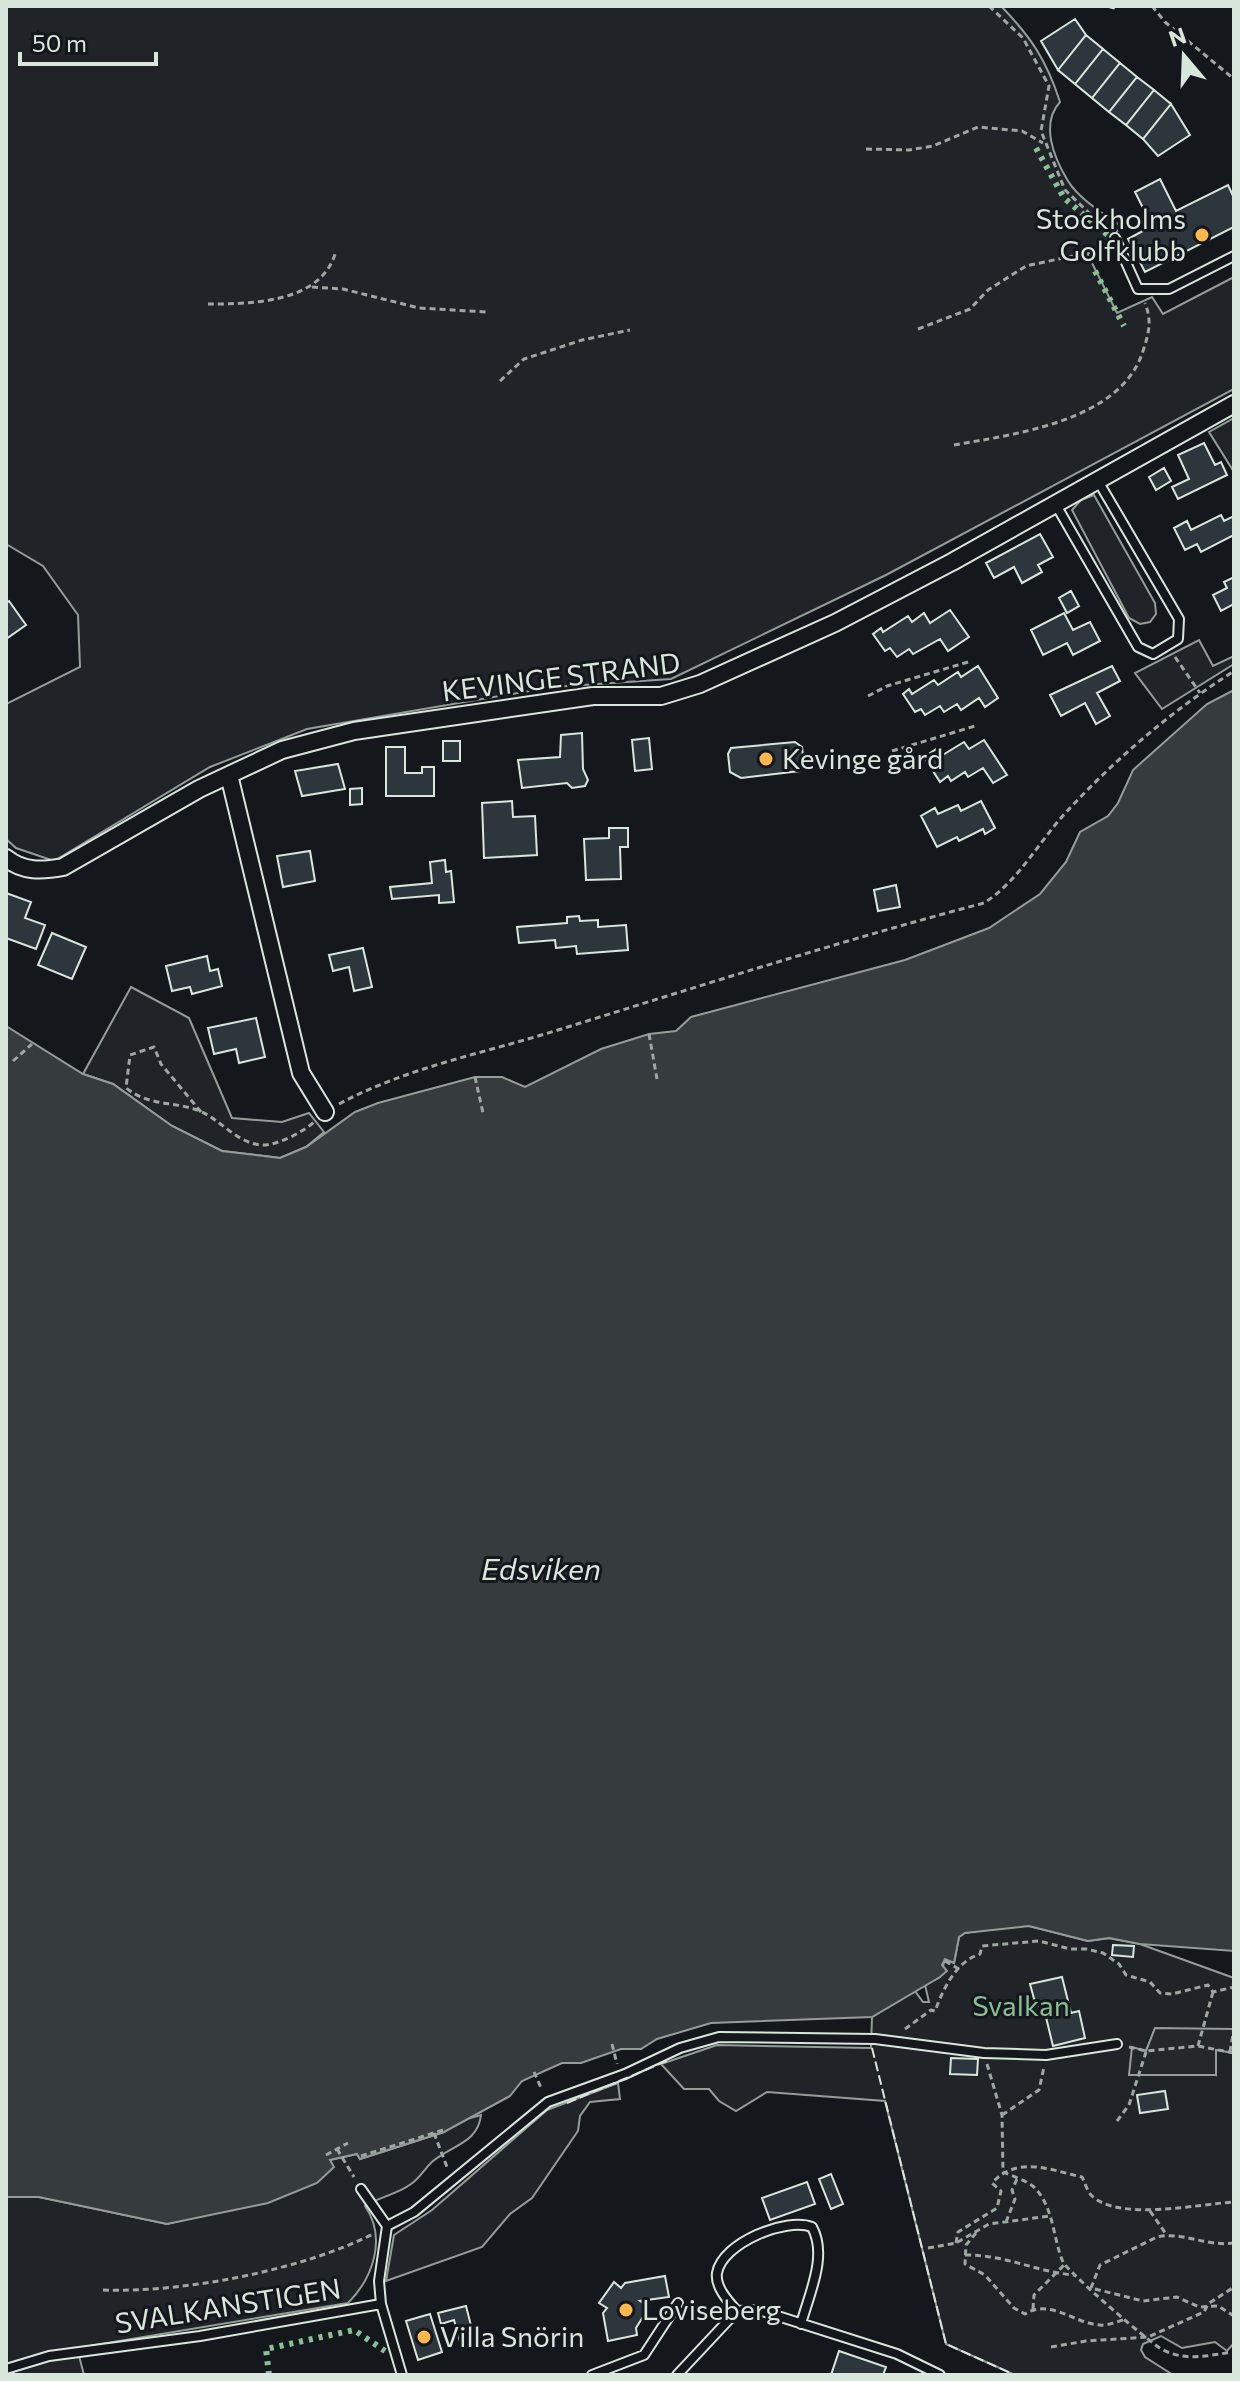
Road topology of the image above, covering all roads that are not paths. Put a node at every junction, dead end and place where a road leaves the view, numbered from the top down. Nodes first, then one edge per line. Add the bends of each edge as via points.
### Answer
1 (1117, 242) road end
2 (1234, 256) edge
3 (1234, 404) edge
4 (1098, 481) junction
5 (1056, 505) junction
6 (229, 775) junction
7 (6, 858) edge
8 (325, 1112) road end
9 (1117, 2044) road end
10 (361, 2189) road end
11 (387, 2226) junction
12 (678, 2303) dead end
13 (381, 2304) junction
14 (737, 2311) junction
15 (801, 2324) junction
16 (6, 2369) edge
17 (402, 2375) edge
18 (592, 2375) edge
19 (677, 2375) edge
20 (940, 2375) edge

1 - 2 lane via 1138,289 1169,289
3 - 4 street, KEVINGE STRAND
4 - 5 street, KEVINGE STRAND
4 - 5 lane via 1179,619 1178,639 1153,654 1138,647
5 - 6 street, KEVINGE STRAND via 835,623 700,684 661,696 593,696 354,731 282,750
6 - 7 street, KEVINGE STRAND via 63,867 41,872
6 - 8 street via 301,1073
9 - 11 lane via 1046,2055 875,2039 719,2037 548,2102 414,2212
10 - 11 lane
11 - 13 lane, SVALKANSTIGEN
12 - 18 lane via 644,2355
13 - 16 lane, SVALKANSTIGEN via 49,2356
13 - 17 lane
14 - 15 lane via 759,2310
14 - 15 lane via 720,2287 721,2262 762,2232 799,2222 812,2227 820,2241
14 - 19 lane
15 - 20 lane via 897,2354

